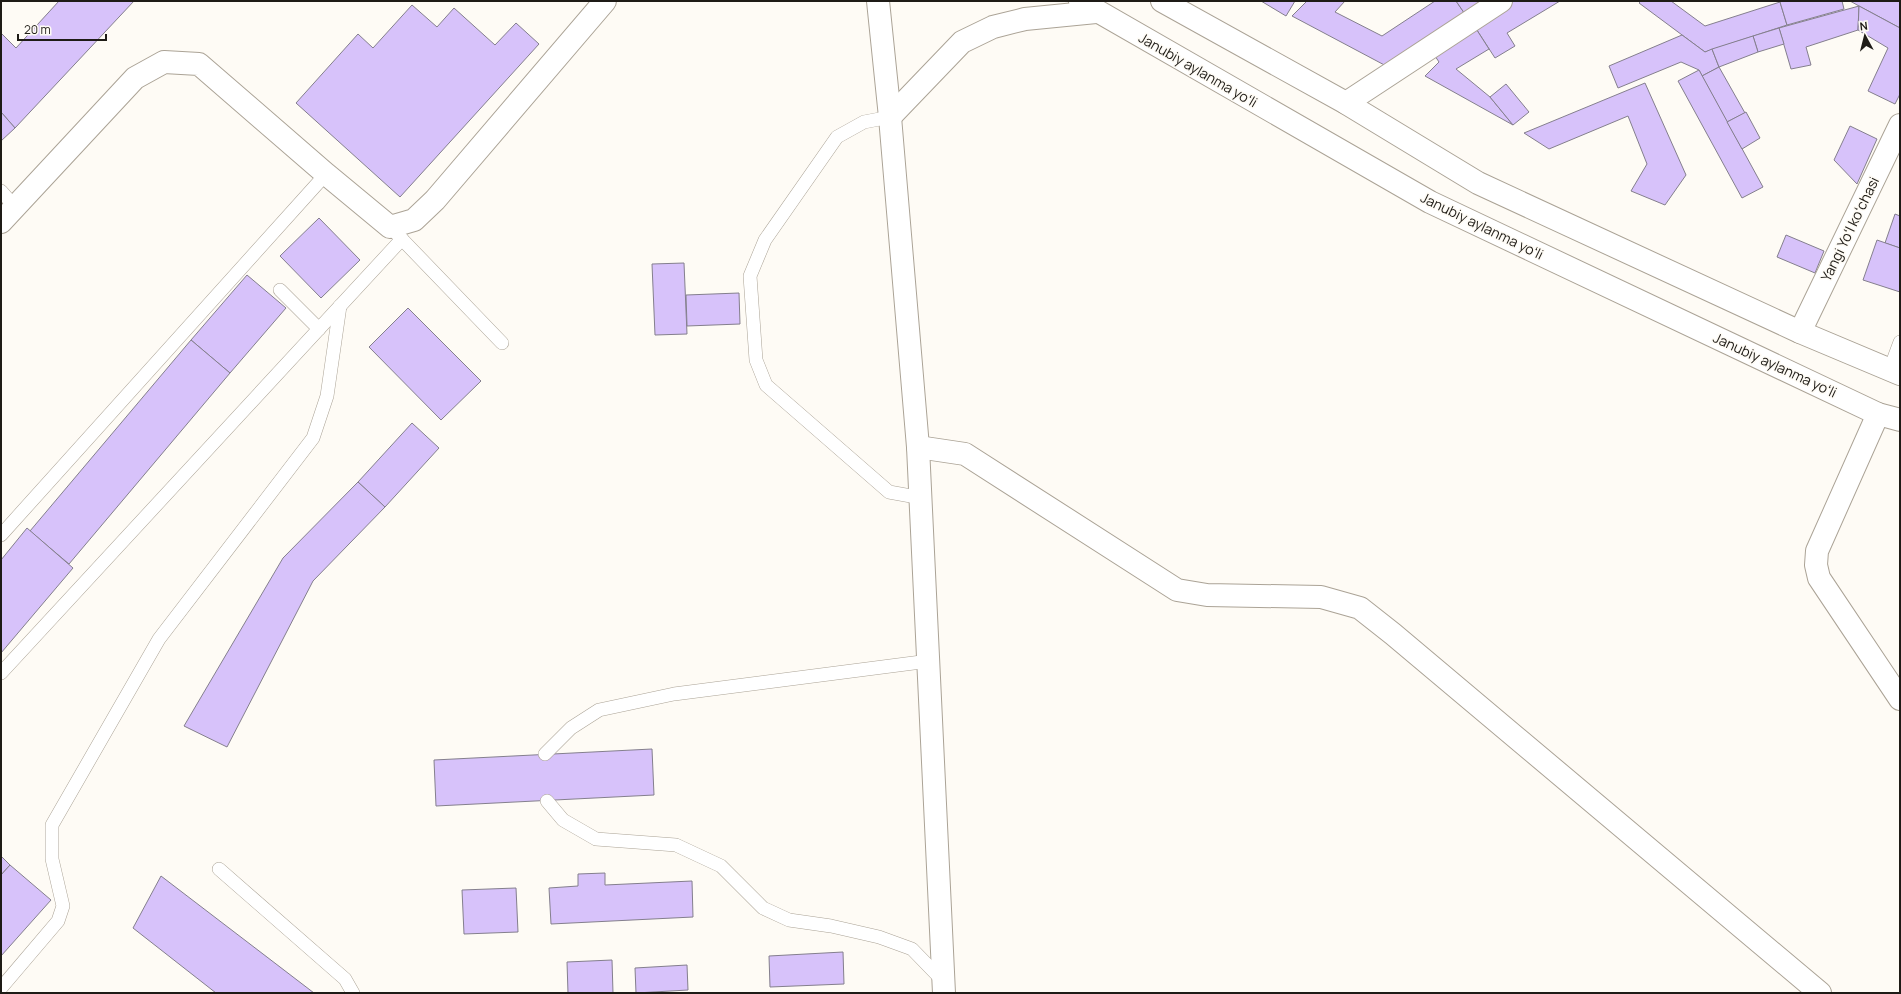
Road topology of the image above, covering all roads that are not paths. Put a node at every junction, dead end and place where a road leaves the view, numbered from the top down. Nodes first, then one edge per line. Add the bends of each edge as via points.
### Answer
1 (605, 1) edge
2 (878, 1) edge
3 (1162, 1) edge
4 (1501, 1) edge
5 (1088, 6) edge
6 (1346, 103) junction
7 (890, 117) junction
8 (1900, 125) edge
9 (326, 174) junction
10 (6, 207) edge
11 (396, 233) junction
12 (280, 290) dead end
13 (340, 306) junction
14 (318, 329) junction
15 (1800, 332) junction
16 (1900, 342) edge
17 (502, 343) dead end
18 (1895, 371) edge
19 (1878, 414) junction
20 (1900, 420) edge
21 (918, 446) junction
22 (922, 498) junction
23 (1, 536) edge
24 (929, 661) junction
25 (1, 673) edge
26 (1894, 679) edge
27 (1900, 699) edge
28 (544, 754) dead end
29 (547, 801) dead end
30 (219, 869) dead end
31 (944, 987) edge
32 (1, 988) edge
33 (353, 993) edge
34 (1820, 993) edge

1 - 11 main road via 435,200
2 - 7 main road
3 - 6 main road
4 - 6 main road
5 - 7 main road via 993,27 962,42
5 - 19 main road, Janubiy aylanma yoʻli via 1430,202
6 - 15 main road via 1478,183
7 - 21 main road
7 - 22 lane via 864,122 837,137 765,240 750,276 756,360 766,385 889,492
8 - 15 main road, Yangi Yoʻl koʻchasi
9 - 10 main road via 199,64 164,62 135,78
9 - 11 main road
9 - 23 lane
11 - 13 lane
11 - 17 lane
12 - 14 lane
13 - 14 lane
13 - 32 lane via 328,396 312,438 159,639 52,825 52,859 63,906 58,921
14 - 25 lane
15 - 18 main road
16 - 18 lane
19 - 20 main road, Janubiy aylanma yoʻli
19 - 26 main road via 1818,551 1816,565 1819,578
21 - 22 main road
21 - 34 main road via 965,454 1177,590 1207,595 1321,597 1360,608
22 - 24 main road
24 - 28 lane via 674,694 599,710 571,728
24 - 31 main road
26 - 27 main road
29 - 31 lane via 563,820 596,839 676,845 721,866 763,908 789,920 879,937 912,949
30 - 33 lane via 345,979

